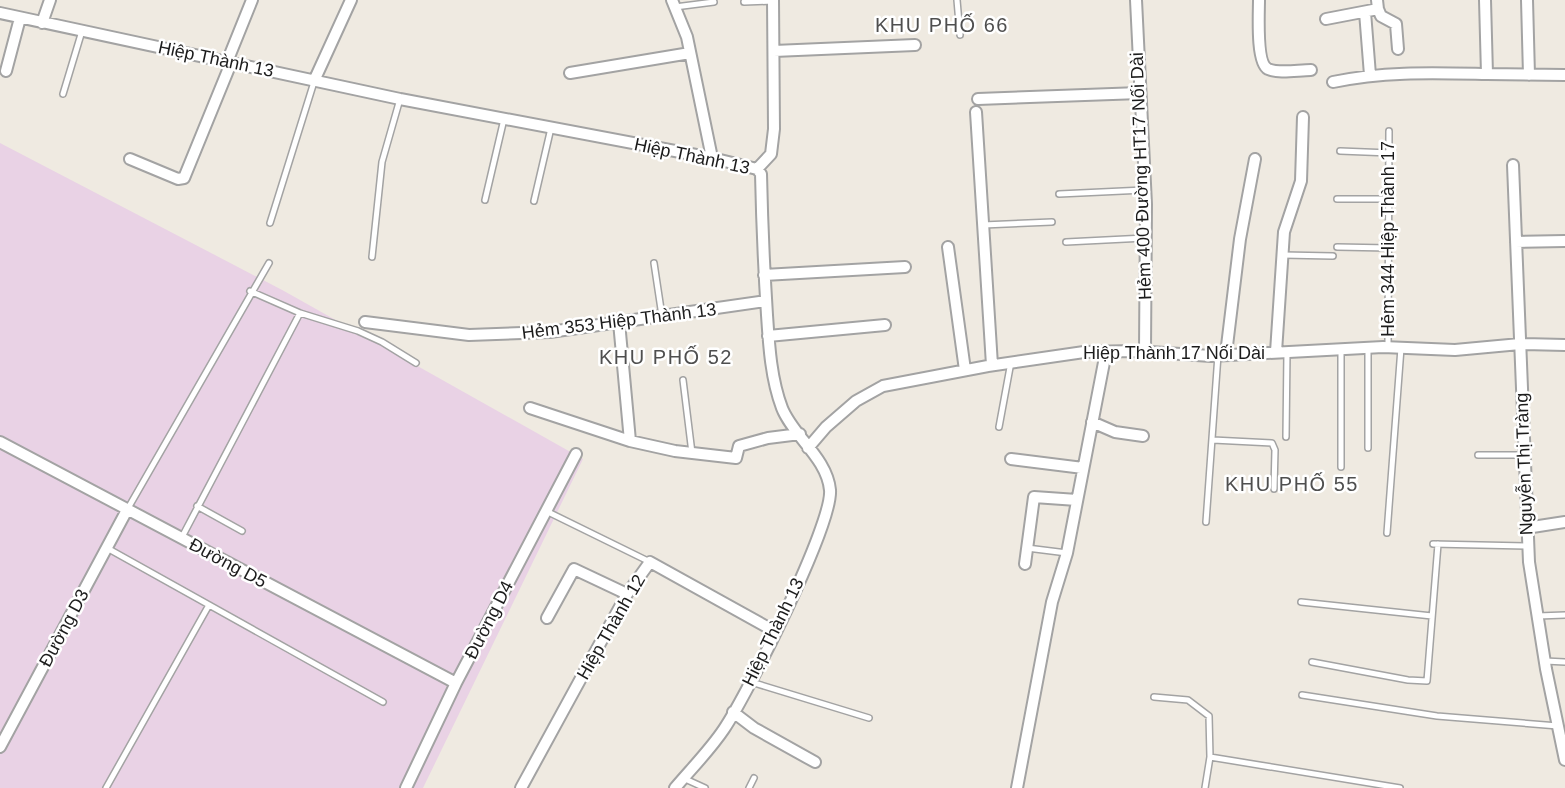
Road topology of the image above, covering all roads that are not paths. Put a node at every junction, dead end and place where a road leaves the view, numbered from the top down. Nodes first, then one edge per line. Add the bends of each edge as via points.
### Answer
1 (50, 0) edge
2 (252, 0) edge
3 (351, 0) edge
4 (774, 0) edge
5 (957, 0) edge
6 (1136, 0) edge
7 (1259, 0) edge
8 (1485, 0) edge
9 (1527, 0) edge
10 (714, 2) dead end
11 (744, 2) dead end
12 (673, 4) edge
13 (1377, 5) edge
14 (1365, 12) junction
15 (0, 14) edge
16 (20, 18) junction
17 (1326, 19) dead end
18 (42, 22) junction
19 (82, 31) junction
20 (960, 35) dead end
21 (915, 45) dead end
22 (1398, 49) dead end
23 (774, 51) junction
24 (690, 53) junction
25 (229, 62) junction
26 (1311, 70) dead end
27 (6, 72) dead end
28 (570, 73) dead end
29 (1487, 74) junction
30 (1370, 75) junction
31 (1528, 75) junction
32 (1565, 75) edge
33 (314, 81) junction
34 (1333, 82) dead end
35 (1140, 93) junction
36 (63, 94) dead end
37 (400, 99) junction
38 (978, 99) dead end
39 (976, 112) dead end
40 (1304, 117) dead end
41 (504, 119) junction
42 (551, 128) junction
43 (1389, 131) dead end
44 (1340, 151) dead end
45 (1389, 153) junction
46 (712, 158) junction
47 (130, 159) dead end
48 (1255, 159) dead end
49 (1513, 165) dead end
50 (757, 169) junction
51 (1144, 190) junction
52 (1059, 194) dead end
53 (1337, 199) dead end
54 (1389, 199) junction
55 (485, 200) dead end
56 (534, 201) dead end
57 (1052, 222) dead end
58 (270, 223) dead end
59 (981, 225) junction
60 (1145, 238) junction
61 (1565, 241) edge
62 (1065, 242) dead end
63 (1516, 242) junction
64 (948, 247) dead end
65 (1337, 248) dead end
66 (1389, 248) junction
67 (1283, 255) junction
68 (1332, 256) dead end
69 (372, 257) dead end
70 (269, 263) dead end
71 (654, 264) dead end
72 (905, 267) dead end
73 (764, 275) junction
74 (250, 291) junction
75 (766, 301) junction
76 (300, 313) junction
77 (662, 316) junction
78 (365, 322) dead end
79 (620, 322) junction
80 (885, 324) dead end
81 (768, 336) junction
82 (1520, 344) junction
83 (1565, 345) edge
84 (1388, 347) junction
85 (1368, 348) junction
86 (1401, 348) junction
87 (1341, 349) junction
88 (1106, 352) junction
89 (1145, 352) junction
90 (1282, 352) junction
91 (1222, 355) junction
92 (1011, 362) junction
93 (416, 363) dead end
94 (992, 365) junction
95 (965, 370) junction
96 (683, 380) dead end
97 (530, 408) dead end
98 (1092, 422) junction
99 (999, 427) dead end
100 (800, 434) junction
101 (1143, 436) dead end
102 (1286, 437) dead end
103 (1213, 440) junction
104 (630, 441) junction
105 (0, 442) edge
106 (808, 448) junction
107 (1368, 448) dead end
108 (693, 453) junction
109 (576, 454) dead end
110 (1478, 455) dead end
111 (1524, 455) junction
112 (1011, 459) dead end
113 (1341, 467) dead end
114 (1083, 468) junction
115 (1274, 489) dead end
116 (1077, 500) junction
117 (197, 506) junction
118 (127, 510) junction
119 (546, 511) junction
120 (1206, 522) dead end
121 (1565, 522) edge
122 (1526, 528) junction
123 (242, 531) dead end
124 (1387, 533) dead end
125 (181, 538) junction
126 (1528, 546) junction
127 (107, 548) junction
128 (1027, 548) junction
129 (1067, 553) junction
130 (650, 562) junction
131 (1025, 564) dead end
132 (627, 594) junction
133 (1301, 602) dead end
134 (209, 605) junction
135 (1565, 615) edge
136 (1432, 616) junction
137 (1538, 616) junction
138 (547, 618) dead end
139 (776, 632) junction
140 (1545, 661) junction
141 (1312, 662) dead end
142 (1565, 662) edge
143 (750, 682) junction
144 (456, 683) junction
145 (1302, 694) dead end
146 (1154, 697) dead end
147 (383, 702) dead end
148 (733, 712) junction
149 (869, 718) dead end
150 (1558, 726) junction
151 (0, 747) edge
152 (1210, 758) junction
153 (1565, 760) edge
154 (815, 762) dead end
155 (683, 778) junction
156 (754, 778) dead end
157 (106, 788) edge
158 (406, 788) edge
159 (521, 788) edge
160 (675, 788) edge
161 (705, 788) edge
162 (749, 788) edge
163 (1017, 788) edge
164 (1205, 788) edge
165 (1400, 788) edge

1 - 18 street
2 - 25 street
3 - 33 street
4 - 11 lane
4 - 23 street
5 - 20 lane
6 - 35 street, Hẻm 400 Đường HT17 Nối Dài
7 - 26 street via 1260,55 1264,66 1270,70
8 - 29 street
9 - 31 street
10 - 12 lane
12 - 24 street
13 - 14 street
13 - 22 street via 1381,16 1396,24
14 - 17 street
14 - 30 street
15 - 16 street, Hiệp Thành 13
16 - 18 street, Hiệp Thành 13
16 - 27 street
18 - 19 street, Hiệp Thành 13
19 - 25 street, Hiệp Thành 13
19 - 36 lane
21 - 23 street
23 - 50 street via 771,154
24 - 28 street
24 - 46 street
25 - 33 street, Hiệp Thành 13
25 - 47 street via 184,178
29 - 30 street
29 - 31 street
30 - 34 street
31 - 32 street
33 - 37 street, Hiệp Thành 13
33 - 58 lane
35 - 38 street
35 - 51 street, Hẻm 400 Đường HT17 Nối Dài
37 - 41 street, Hiệp Thành 13
37 - 69 lane via 382,162
39 - 59 street
40 - 67 street via 1301,181 1284,232
41 - 42 street, Hiệp Thành 13
41 - 55 lane
42 - 46 street, Hiệp Thành 13
42 - 56 lane
43 - 45 lane, Hẻm 344 Hiệp Thành 17
44 - 45 lane
45 - 54 lane, Hẻm 344 Hiệp Thành 17
46 - 50 street, Hiệp Thành 13
48 - 91 street
49 - 63 street, Nguyễn Thị Tràng
50 - 73 street, Hiệp Thành 13
51 - 52 lane
51 - 60 street, Hẻm 400 Đường HT17 Nối Dài
53 - 54 lane
54 - 66 lane, Hẻm 344 Hiệp Thành 17
57 - 59 lane
59 - 94 street
60 - 62 lane
60 - 89 street, Hẻm 400 Đường HT17 Nối Dài
61 - 63 street
63 - 82 street, Nguyễn Thị Tràng
64 - 95 street
65 - 66 lane
66 - 84 lane, Hẻm 344 Hiệp Thành 17
67 - 68 lane
67 - 90 street
70 - 74 lane
71 - 77 lane
72 - 73 street
73 - 75 street, Hiệp Thành 13
74 - 76 lane
74 - 118 lane
75 - 77 street, Hẻm 353 Hiệp Thành 13
75 - 81 street, Hiệp Thành 13
76 - 93 lane via 358,331
76 - 117 lane
77 - 79 street, Hẻm 353 Hiệp Thành 13
78 - 79 street, Hẻm 353 Hiệp Thành 13 via 469,335 550,332
79 - 104 street
80 - 81 street
81 - 100 street, Hiệp Thành 13 via 783,411
82 - 83 street, Hiệp Thành 17 Nối Dài
82 - 86 street, Hiệp Thành 17 Nối Dài via 1455,350
82 - 111 street, Nguyễn Thị Tràng
84 - 85 street, Hiệp Thành 17 Nối Dài
84 - 86 street, Hiệp Thành 17 Nối Dài
85 - 87 street, Hiệp Thành 17 Nối Dài
85 - 107 lane
86 - 124 lane
87 - 90 street, Hiệp Thành 17 Nối Dài
87 - 113 lane
88 - 89 street, Hiệp Thành 17 Nối Dài
88 - 92 street, Hiệp Thành 17 Nối Dài
88 - 98 street
89 - 91 street, Hiệp Thành 17 Nối Dài
90 - 91 street, Hiệp Thành 17 Nối Dài
90 - 102 lane
91 - 103 lane
92 - 94 street, Hiệp Thành 17 Nối Dài
92 - 99 lane
94 - 95 street, Hiệp Thành 17 Nối Dài
95 - 106 street, Hiệp Thành 17 Nối Dài via 883,386 855,400
96 - 108 lane
97 - 104 street
98 - 101 street via 1115,432
98 - 114 street
100 - 106 street, Hiệp Thành 13
100 - 108 street via 739,446 736,458
103 - 115 lane via 1272,442
103 - 120 lane
104 - 108 street
105 - 118 street, Đường D5
106 - 139 street, Hiệp Thành 13 via 828,482 829,504
109 - 119 street, Đường D4
110 - 111 lane
111 - 122 street, Nguyễn Thị Tràng
112 - 114 street
114 - 116 street
116 - 128 street via 1034,497
116 - 129 street
117 - 123 lane
117 - 125 lane
118 - 125 street, Đường D5
118 - 127 street, Đường D3
119 - 130 lane
119 - 144 street, Đường D4
121 - 122 street
122 - 126 street, Nguyễn Thị Tràng
125 - 144 street, Đường D5
126 - 136 lane via 1436,544
126 - 137 street, Nguyễn Thị Tràng
127 - 134 lane
127 - 151 street, Đường D3
128 - 129 lane
128 - 131 street
129 - 163 street via 1052,602
130 - 132 street, Hiệp Thành 12
130 - 139 street, Hiệp Thành 12
132 - 138 street via 574,569
132 - 159 street, Hiệp Thành 12
133 - 136 lane
134 - 147 lane
134 - 157 lane
135 - 137 lane
136 - 141 lane via 1427,681
137 - 140 street, Nguyễn Thị Tràng
139 - 143 street, Hiệp Thành 13
140 - 142 lane
140 - 150 street, Nguyễn Thị Tràng
143 - 148 street, Hiệp Thành 13
143 - 149 lane
144 - 158 street, Đường D4
145 - 150 lane via 1437,717
146 - 152 lane via 1188,700 1209,716
148 - 154 street
148 - 155 street, Hiệp Thành 13 via 724,729
150 - 153 street, Nguyễn Thị Tràng
152 - 164 lane
152 - 165 lane
155 - 160 street, Hiệp Thành 13
155 - 161 lane
156 - 162 lane

